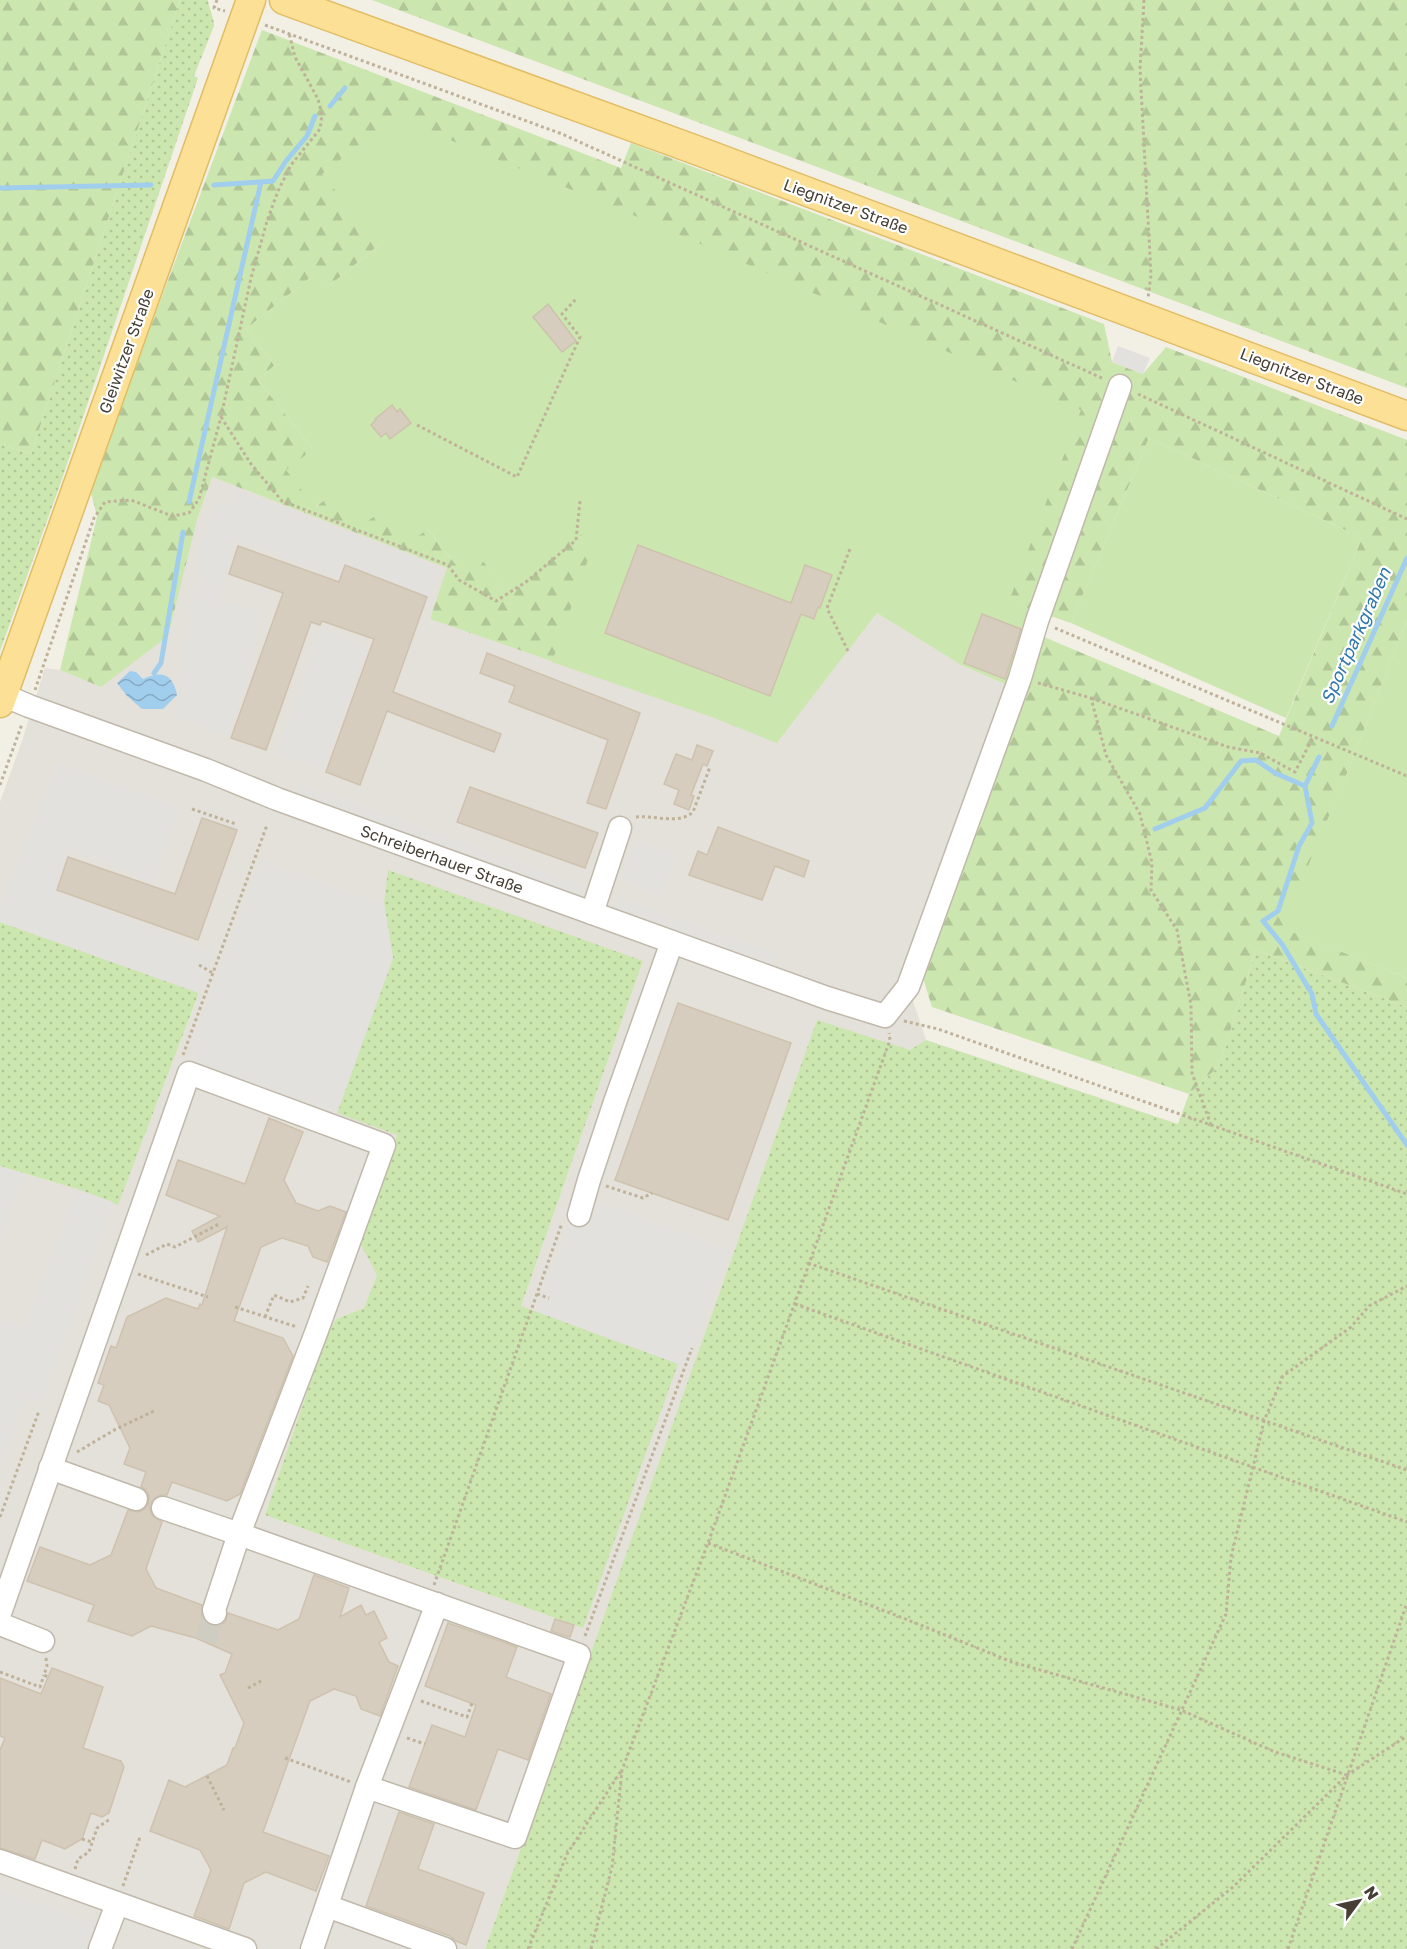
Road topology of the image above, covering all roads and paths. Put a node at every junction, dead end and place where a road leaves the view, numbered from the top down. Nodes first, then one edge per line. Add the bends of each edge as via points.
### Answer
1 (251, 0) edge
2 (284, 0) edge
3 (1144, 0) edge
4 (277, 30) dead end
5 (289, 33) junction
6 (576, 299) dead end
7 (1146, 318) junction
8 (1120, 386) junction
9 (1407, 416) edge
10 (221, 417) junction
11 (417, 425) dead end
12 (580, 501) dead end
13 (1407, 519) edge
14 (850, 549) dead end
15 (1037, 621) junction
16 (848, 651) dead end
17 (1020, 678) junction
18 (1091, 698) junction
19 (1, 699) edge
20 (29, 706) junction
21 (1313, 737) junction
22 (710, 767) dead end
23 (1407, 776) edge
24 (0, 785) edge
25 (192, 809) dead end
26 (236, 824) dead end
27 (267, 825) dead end
28 (620, 828) joint
29 (592, 913) junction
30 (672, 942) junction
31 (199, 965) dead end
32 (213, 973) junction
33 (885, 1016) junction
34 (189, 1073) junction
35 (1211, 1125) junction
36 (1407, 1194) edge
37 (579, 1215) dead end
38 (221, 1223) dead end
39 (808, 1263) junction
40 (121, 1268) junction
41 (308, 1286) dead end
42 (1407, 1286) edge
43 (207, 1297) dead end
44 (549, 1298) dead end
45 (795, 1304) junction
46 (235, 1307) dead end
47 (265, 1317) junction
48 (316, 1333) junction
49 (692, 1348) dead end
50 (39, 1411) dead end
51 (154, 1411) dead end
52 (1264, 1421) junction
53 (1253, 1467) junction
54 (50, 1468) junction
55 (1407, 1470) edge
56 (136, 1499) dead end
57 (163, 1508) dead end
58 (0, 1517) edge
59 (1407, 1522) edge
60 (239, 1534) junction
61 (708, 1543) junction
62 (4, 1590) edge
63 (433, 1602) junction
64 (1407, 1603) edge
65 (215, 1611) tunnel mouth
66 (0, 1614) edge
67 (0, 1624) edge
68 (45, 1650) joint
69 (579, 1655) junction
70 (0, 1672) edge
71 (263, 1680) dead end
72 (248, 1688) dead end
73 (402, 1695) junction
74 (472, 1704) dead end
75 (1181, 1710) junction
76 (1407, 1736) edge
77 (285, 1758) dead end
78 (622, 1770) junction
79 (1347, 1775) junction
80 (207, 1776) dead end
81 (366, 1788) junction
82 (224, 1809) dead end
83 (110, 1819) dead end
84 (140, 1837) dead end
85 (82, 1839) dead end
86 (92, 1842) junction
87 (0, 1861) edge
88 (69, 1886) junction
89 (117, 1904) junction
90 (327, 1906) junction
91 (100, 1949) edge
92 (245, 1949) edge
93 (312, 1949) edge
94 (445, 1949) edge
95 (528, 1949) edge
96 (591, 1949) edge
97 (1072, 1949) edge
98 (1156, 1949) edge
99 (1288, 1949) edge

1 - 19 main road, Gleiwitzer Straße
2 - 7 main road, Liegnitzer Straße
3 - 7 path via 1140,69 1151,275
4 - 5 path
5 - 8 path via 562,134
5 - 10 path via 295,57 318,99 320,129 291,165 267,221
6 - 11 path via 562,314 580,337 518,477
7 - 9 main road, Liegnitzer Straße
8 - 13 path
8 - 15 street
10 - 12 path via 251,464 282,501 448,564 459,580 496,602 576,540
10 - 20 path via 199,499 189,513 172,516 130,500 105,502 94,518
14 - 16 path via 827,608
15 - 17 street
15 - 21 path
17 - 18 path
17 - 33 street via 908,987
18 - 21 path via 1228,747 1260,753 1295,772
18 - 35 path via 1106,756 1140,814 1152,863 1151,890 1177,930 1191,1005 1192,1073
19 - 20 street, Schreiberhauer Straße
20 - 24 path
20 - 29 street, Schreiberhauer Straße
21 - 23 path
22 - 28 path via 689,816 637,817
25 - 26 path
27 - 32 path
28 - 29 street
29 - 30 street, Schreiberhauer Straße
30 - 33 street, Schreiberhauer Straße
30 - 37 street
31 - 32 path
32 - 34 path via 182,1059
33 - 35 path via 938,1029
33 - 39 path via 890,1040
34 - 40 street
34 - 48 street via 384,1145
35 - 36 path
38 - 40 path via 175,1247 167,1244
39 - 45 path
39 - 52 path
40 - 43 path
40 - 54 street
41 - 47 path via 303,1298 290,1302 274,1295
42 - 52 path via 1370,1306 1351,1327 1283,1376
44 - 63 path via 536,1294 436,1576
45 - 53 path
45 - 61 path
46 - 47 path
47 - 48 path
48 - 60 street
49 - 69 path
50 - 58 path
51 - 54 path
52 - 53 path
52 - 55 path
53 - 59 path
53 - 75 path via 1231,1557 1226,1614
54 - 56 street
54 - 62 street
57 - 60 street
60 - 63 street
60 - 65 street
61 - 75 path via 1012,1662
61 - 78 path
62 - 66 street
63 - 69 street
63 - 73 street
64 - 79 path
67 - 68 street
68 - 70 path via 46,1676 40,1687
69 - 81 street via 515,1837
71 - 72 path
73 - 74 path via 467,1717
73 - 81 street
75 - 79 path via 1275,1752
75 - 97 path
76 - 79 path
77 - 81 path
78 - 95 path via 567,1854
78 - 96 path via 612,1867
79 - 98 path via 1233,1887
79 - 99 path
80 - 82 path
81 - 90 street
83 - 86 path via 97,1828
84 - 89 path
85 - 86 path
86 - 88 path via 89,1852 78,1859
87 - 88 street
88 - 89 street
89 - 91 street
89 - 92 street
90 - 93 street
90 - 94 street

